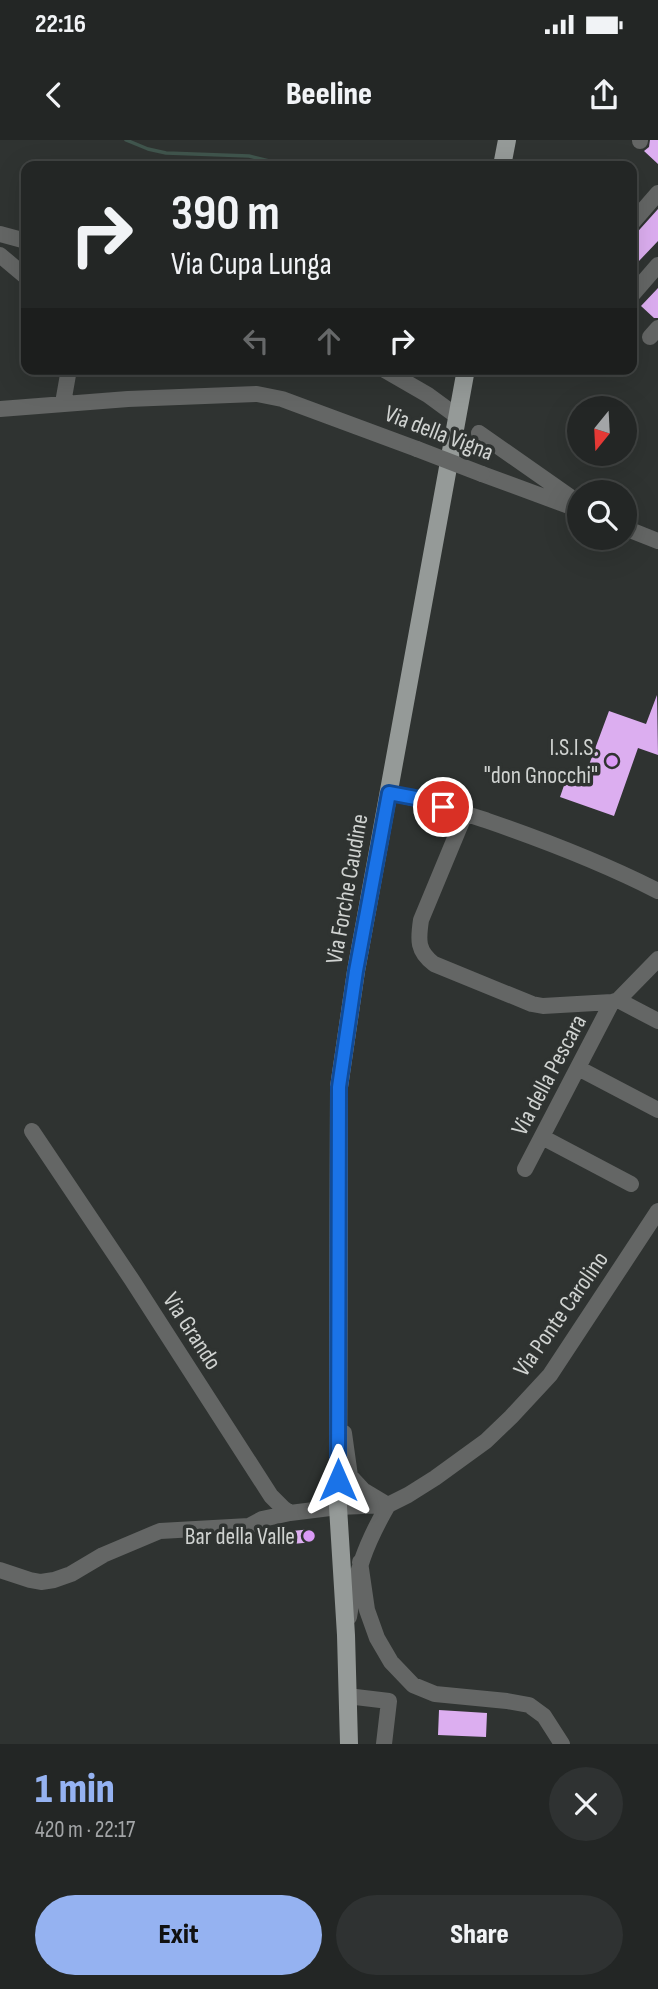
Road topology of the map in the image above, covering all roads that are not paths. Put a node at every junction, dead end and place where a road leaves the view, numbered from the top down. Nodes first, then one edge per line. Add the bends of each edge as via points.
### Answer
1 (507, 140) edge
2 (503, 161) edge
3 (658, 193) edge
4 (637, 217) edge
5 (0, 234) edge
6 (21, 240) edge
7 (0, 255) edge
8 (658, 265) edge
9 (21, 273) edge
10 (637, 289) edge
11 (68, 375) edge
12 (393, 375) edge
13 (465, 375) edge
14 (63, 403) junction
15 (0, 410) edge
16 (458, 417) junction
17 (478, 433) dead end
18 (567, 495) edge
19 (567, 506) edge
20 (637, 533) edge
21 (658, 541) edge
22 (389, 793) junction
23 (465, 814) junction
24 (658, 891) edge
25 (658, 959) edge
26 (615, 1001) junction
27 (658, 1021) edge
28 (578, 1068) junction
29 (658, 1110) edge
30 (32, 1131) dead end
31 (542, 1137) junction
32 (525, 1169) dead end
33 (631, 1184) dead end
34 (658, 1211) edge
35 (338, 1399) junction
36 (388, 1505) junction
37 (338, 1507) junction
38 (290, 1513) junction
39 (360, 1562) junction
40 (0, 1570) edge
41 (346, 1636) junction
42 (347, 1696) junction
43 (349, 1744) edge
44 (384, 1744) edge
45 (562, 1744) edge

1 - 2 main road
3 - 4 street
5 - 6 street
7 - 9 street
8 - 10 street
11 - 14 street
12 - 16 street, Via della Vigna
13 - 16 main road, Via Forche Caudine
14 - 15 street, Via della Vigna
14 - 19 street, Via della Vigna, bridge via 241,394 282,399
16 - 22 main road, Via Forche Caudine
17 - 18 street, Via della Vigna
20 - 21 street
22 - 23 street
22 - 35 main road, Via Forche Caudine via 339,1087
23 - 24 street via 533,836
23 - 26 street, Via della Pescara via 421,920 418,939 423,953 434,964 532,1004
25 - 26 street, Via della Pescara
26 - 27 street
26 - 28 street, Via della Pescara
28 - 29 street
28 - 31 street, Via della Pescara
30 - 38 street, Via Grando via 271,1496
31 - 32 street, Via della Pescara
31 - 33 street
34 - 36 street, Via Ponte Carolino via 550,1375 486,1441
35 - 36 street via 350,1476
35 - 37 main road, Via Forche Caudine
36 - 37 street, Via Ponte Carolino
36 - 39 street
37 - 38 street
37 - 41 main road, Via Forche Caudine
38 - 40 street via 236,1528 160,1531 54,1580 30,1580
39 - 41 street
39 - 45 street via 377,1637 391,1662 413,1685 435,1694 529,1705 544,1716
41 - 42 main road, Via Forche Caudine
42 - 43 main road, Via Forche Caudine
42 - 44 street via 389,1701

